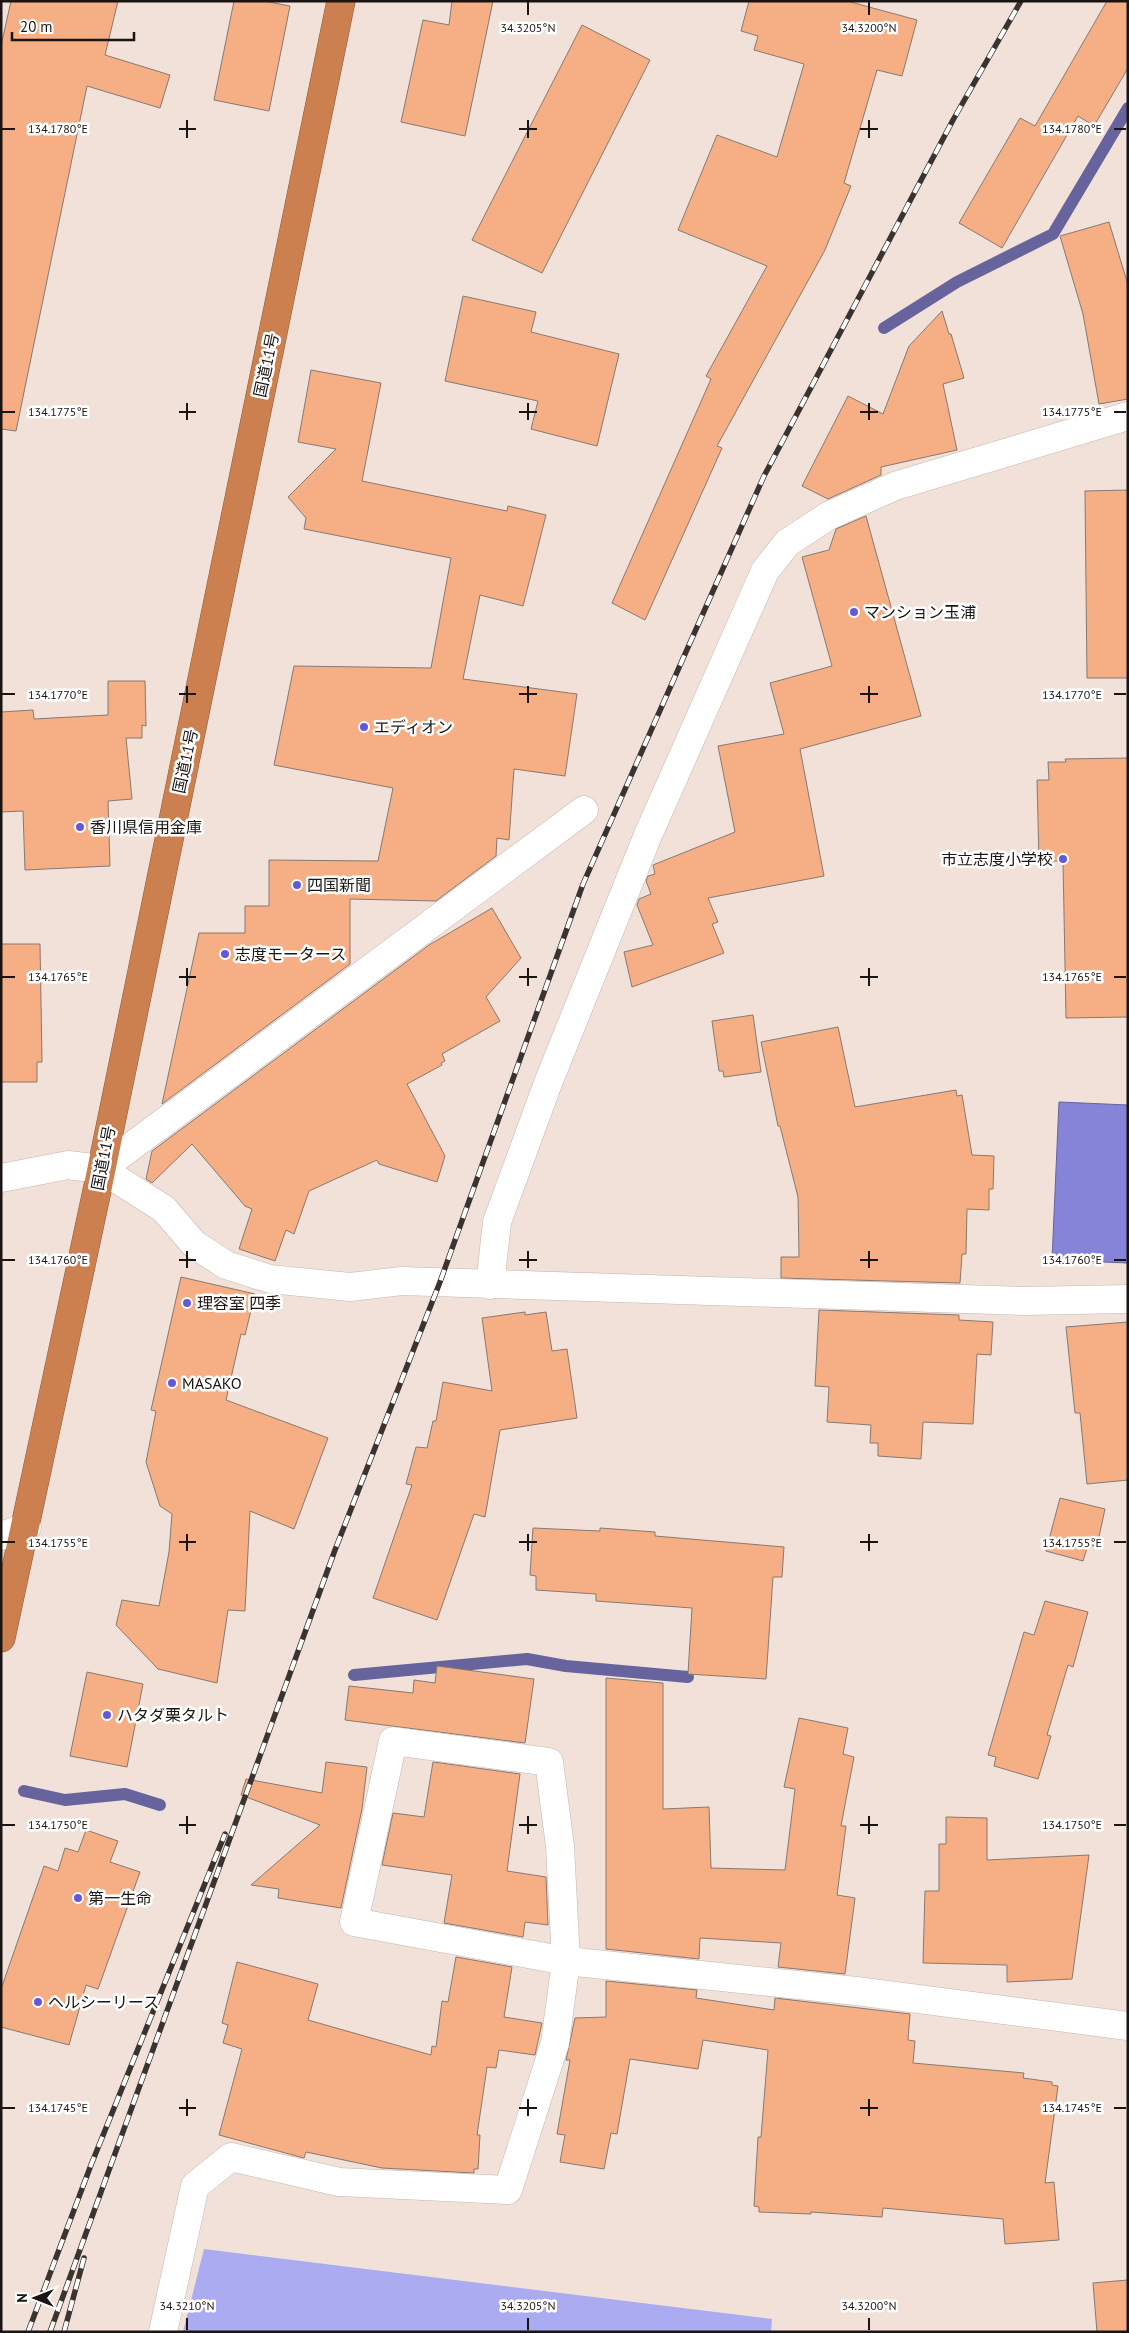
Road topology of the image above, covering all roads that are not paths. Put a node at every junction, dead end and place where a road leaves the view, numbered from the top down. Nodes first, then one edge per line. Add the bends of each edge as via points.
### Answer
1 (341, 1) edge
2 (1128, 416) edge
3 (584, 810) dead end
4 (101, 1169) junction
5 (1, 1178) edge
6 (490, 1285) junction
7 (1128, 1299) edge
8 (27, 1527) junction
9 (1, 1536) edge
10 (1, 1638) edge
11 (566, 1961) junction
12 (1128, 2026) edge
13 (163, 2332) edge

1 - 4 highway, 国道11号
2 - 6 street via 895,486 828,516 787,543 765,571 648,834 548,1083 498,1222
3 - 4 street
4 - 5 street via 68,1165
4 - 6 street via 164,1209 194,1244 210,1255 226,1265 270,1279 350,1287 402,1281
4 - 8 highway, 国道11号
6 - 7 street via 1024,1302
8 - 9 street
8 - 10 highway, 国道11号
11 - 11 street via 560,1846 549,1762 393,1741 354,1922
11 - 12 street via 856,1991
11 - 13 street via 555,2043 508,2190 339,2182 231,2157 195,2186

